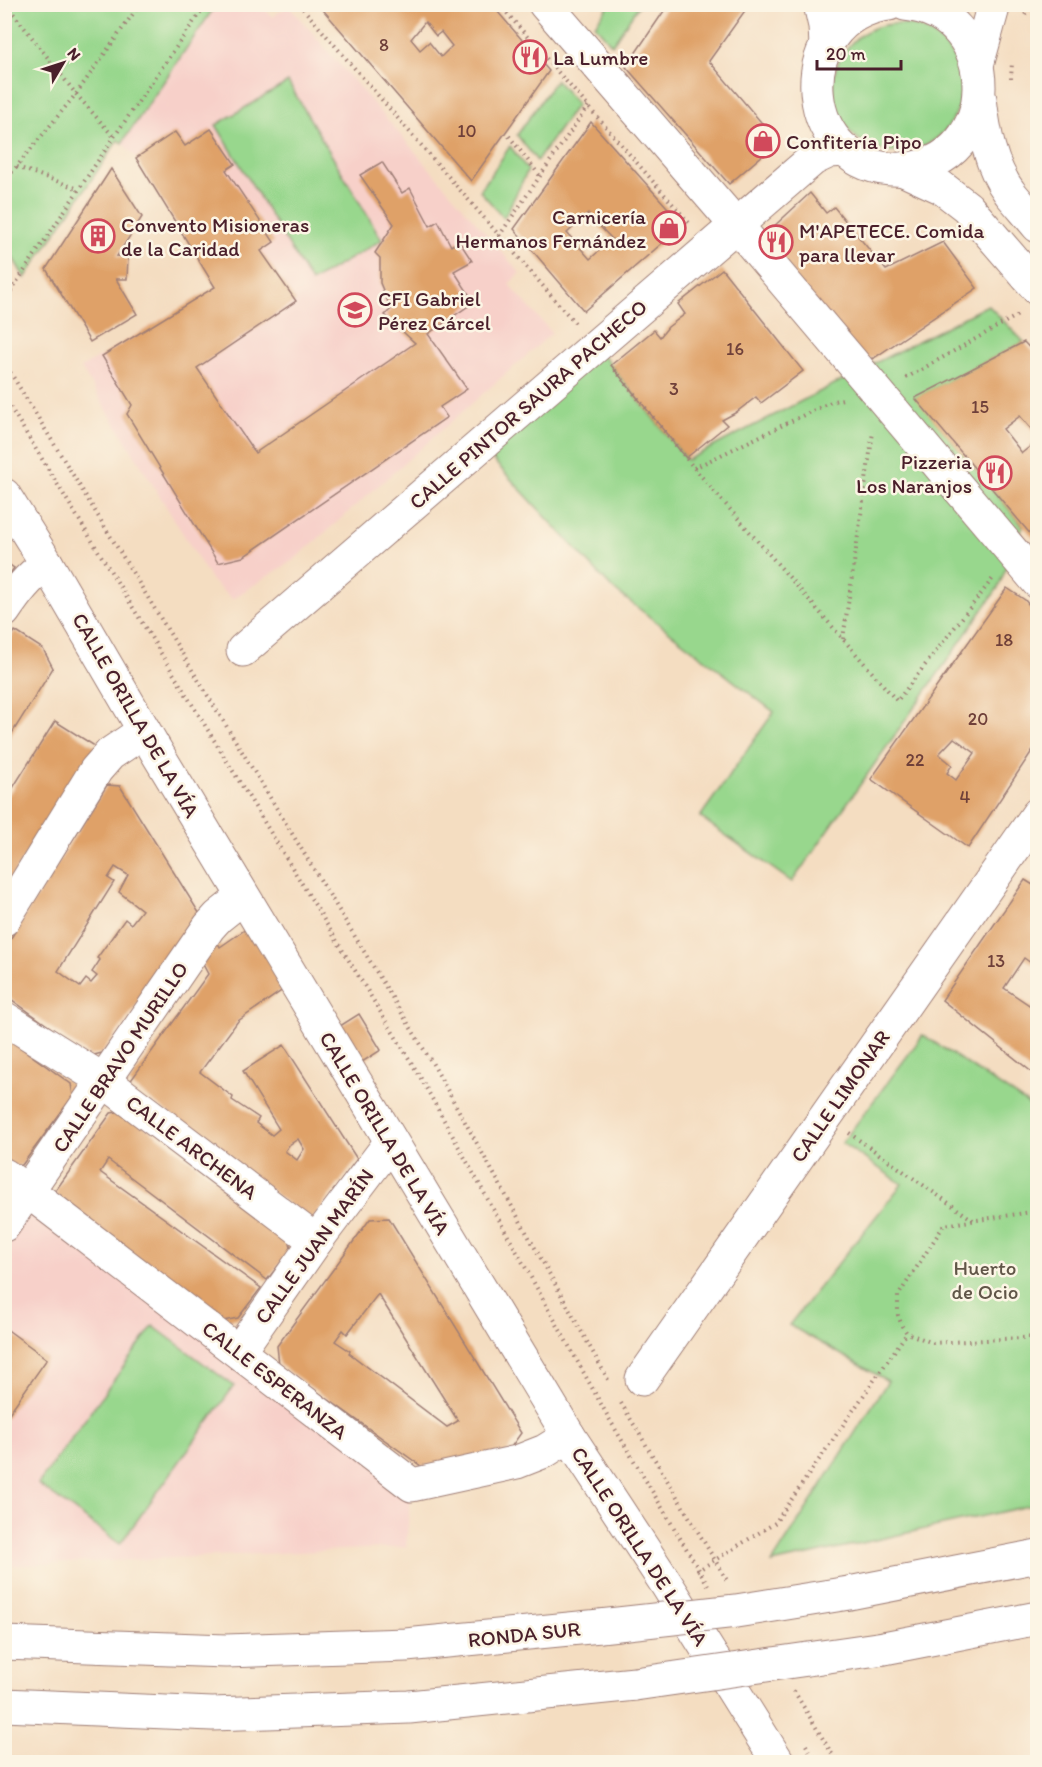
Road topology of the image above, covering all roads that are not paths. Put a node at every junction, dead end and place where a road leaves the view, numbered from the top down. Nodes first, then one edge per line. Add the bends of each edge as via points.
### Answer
1 (546, 4) edge
2 (820, 4) edge
3 (905, 4) edge
4 (994, 4) edge
5 (913, 5) edge
6 (873, 6) edge
7 (826, 46) junction
8 (977, 65) junction
9 (980, 98) junction
10 (836, 139) junction
11 (902, 169) junction
12 (736, 225) junction
13 (1038, 226) edge
14 (1038, 289) edge
15 (4, 495) edge
16 (47, 564) junction
17 (1038, 582) edge
18 (4, 611) edge
19 (243, 650) dead end
20 (144, 731) junction
21 (1038, 814) edge
22 (243, 897) junction
23 (4, 919) edge
24 (4, 1018) edge
25 (103, 1080) junction
26 (391, 1142) junction
27 (17, 1184) edge
28 (4, 1225) edge
29 (316, 1241) junction
30 (239, 1352) junction
31 (623, 1387) road end
32 (569, 1436) junction
33 (1038, 1556) edge
34 (1038, 1618) edge
35 (4, 1643) edge
36 (4, 1705) edge
37 (778, 1762) edge

1 - 12 street
2 - 7 street
3 - 5 street
4 - 8 street
5 - 8 street via 948,21 966,41
6 - 7 street via 840,27
7 - 10 street via 819,61 815,93 818,108
8 - 9 street
9 - 11 street via 972,123 949,152 927,164
9 - 13 street via 993,160 1009,191
10 - 11 street via 863,162
10 - 12 street, CALLE PINTOR SAURA PACHECO
11 - 14 street via 941,187 967,207
12 - 17 street
12 - 19 street, CALLE PINTOR SAURA PACHECO
15 - 16 street, CALLE ORILLA DE LA VÍA
16 - 18 street via 22,585
16 - 20 street, CALLE ORILLA DE LA VÍA
20 - 22 street, CALLE ORILLA DE LA VÍA
20 - 23 street via 104,760
21 - 31 street, CALLE LIMONAR via 825,1116
22 - 25 street, CALLE BRAVO MURILLO via 209,927
22 - 26 street, CALLE ORILLA DE LA VÍA
24 - 25 street, CALLE ARCHENA
25 - 27 street, CALLE BRAVO MURILLO
25 - 29 street, CALLE ARCHENA
26 - 29 street, CALLE JUAN MARÍN
26 - 32 street, CALLE ORILLA DE LA VÍA
27 - 28 street, CALLE BRAVO MURILLO
27 - 30 street, CALLE ESPERANZA
29 - 30 street, CALLE JUAN MARÍN
30 - 32 street, CALLE ESPERANZA via 412,1485 517,1462
32 - 37 street, CALLE ORILLA DE LA VÍA
33 - 35 street, RONDA SUR, bridge via 736,1611 406,1645 238,1650
34 - 36 street, bridge via 884,1648 635,1684 409,1707 212,1714

